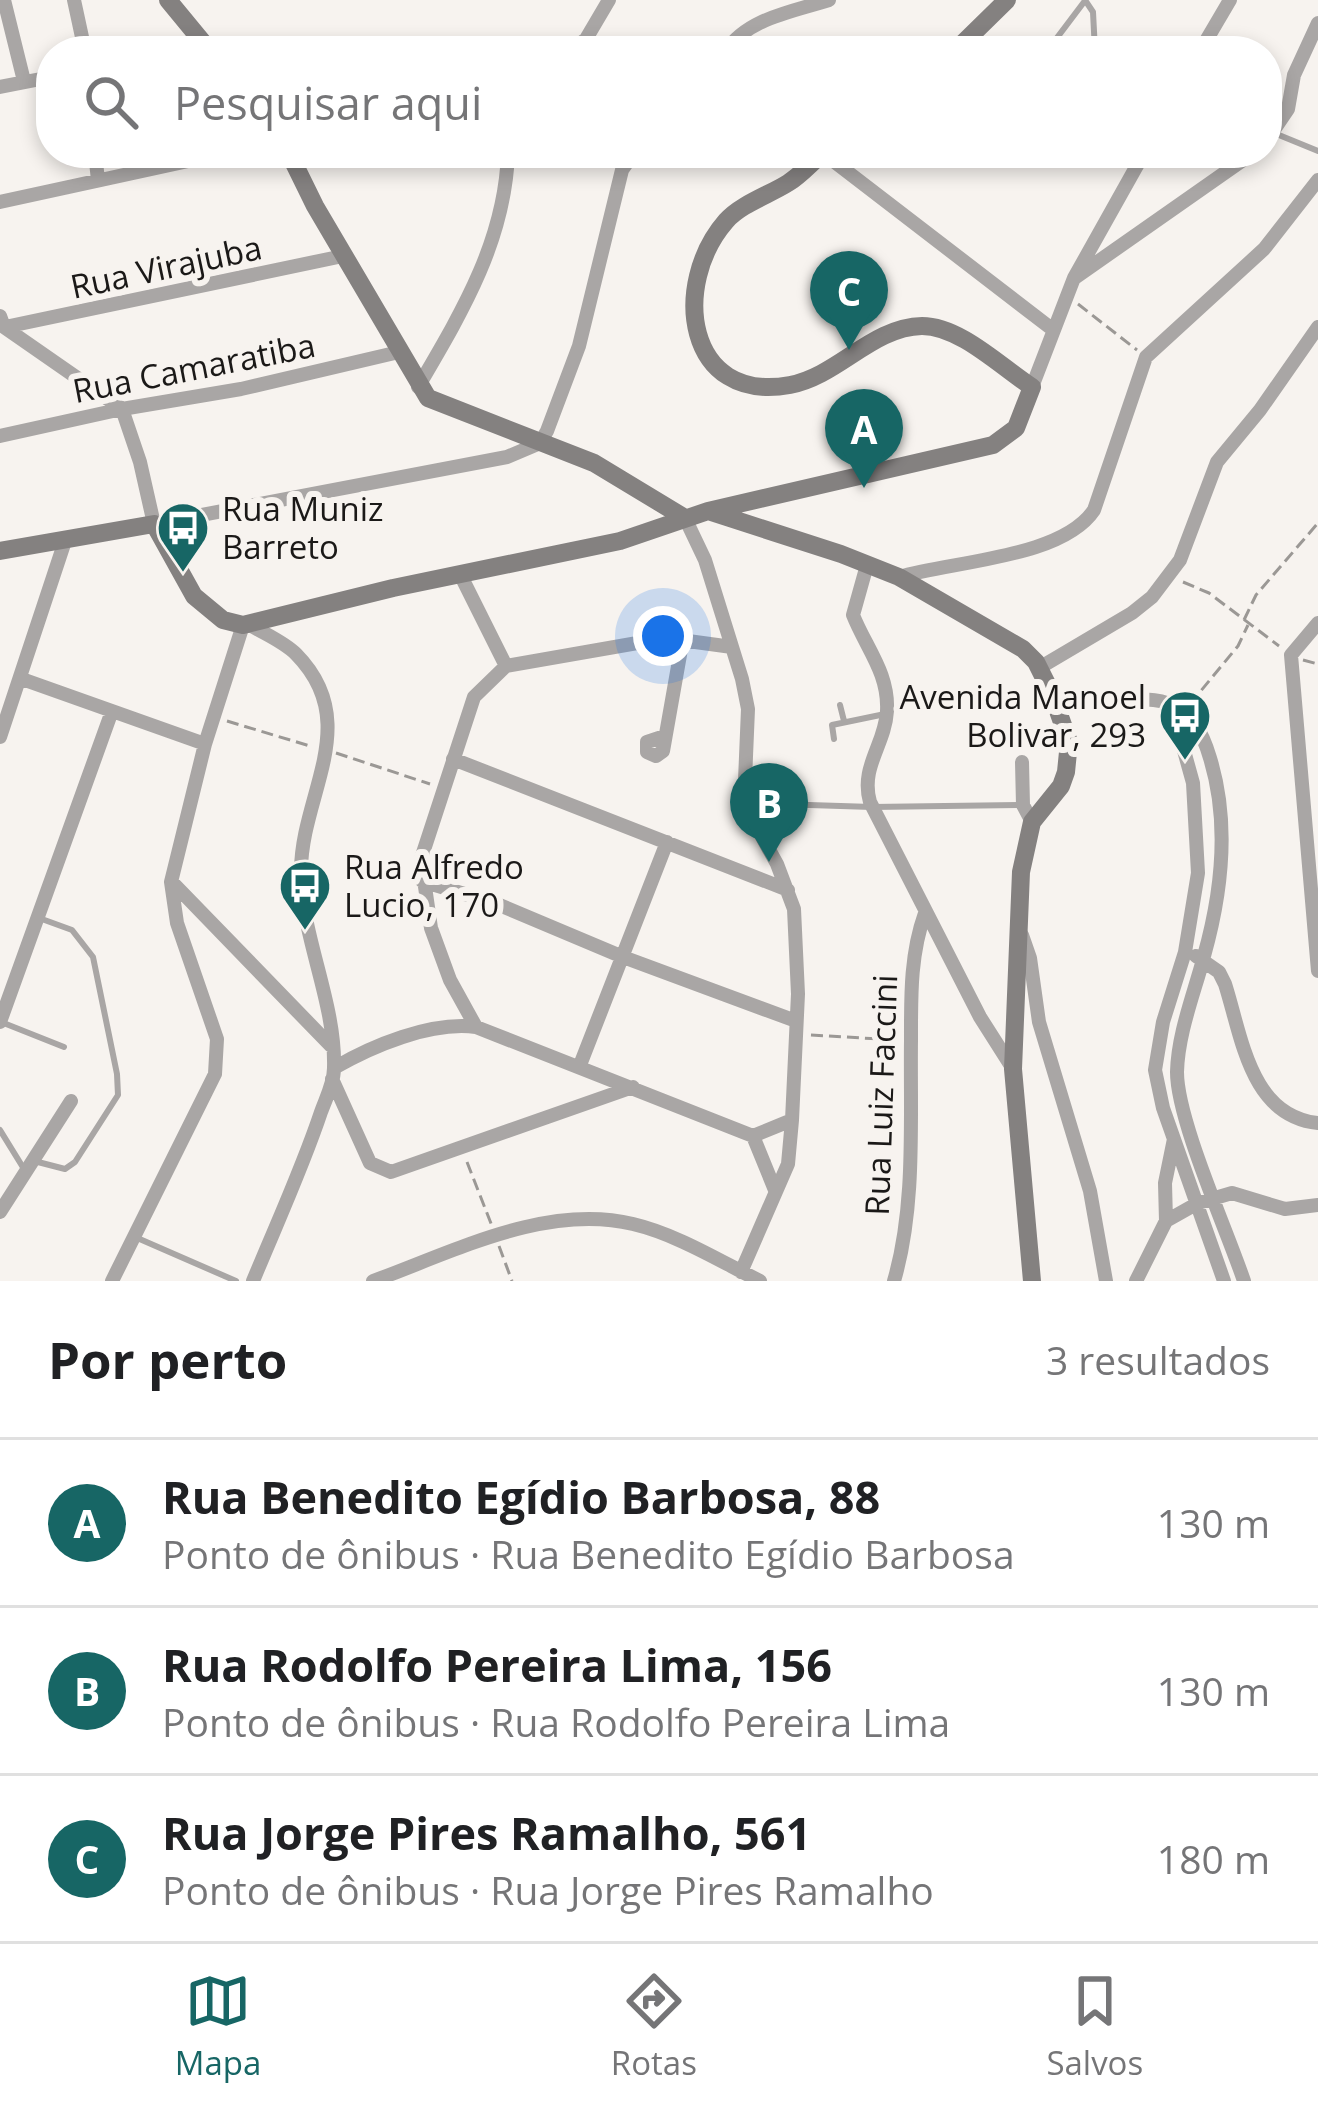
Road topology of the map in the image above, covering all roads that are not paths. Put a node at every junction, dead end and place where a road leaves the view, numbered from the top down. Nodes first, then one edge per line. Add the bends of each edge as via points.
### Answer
1 (4, 0) edge
2 (74, 0) edge
3 (168, 0) edge
4 (609, 0) edge
5 (829, 0) edge
6 (1007, 0) edge
7 (1230, 0) edge
8 (1085, 1) edge
9 (1318, 23) edge
10 (82, 36) edge
11 (197, 36) edge
12 (588, 36) edge
13 (736, 36) edge
14 (970, 36) edge
15 (1058, 36) edge
16 (1094, 36) edge
17 (1209, 36) edge
18 (36, 79) edge
19 (24, 81) junction
20 (0, 87) edge
21 (1282, 119) edge
22 (1282, 140) edge
23 (1318, 151) edge
24 (97, 168) edge
25 (157, 168) edge
26 (297, 168) edge
27 (507, 168) edge
28 (623, 168) edge
29 (806, 168) edge
30 (843, 168) edge
31 (1133, 168) edge
32 (1233, 168) edge
33 (1318, 180) edge
34 (98, 181) junction
35 (0, 202) edge
36 (343, 256) junction
37 (1070, 288) junction
38 (1, 324) edge
39 (1318, 327) edge
40 (1052, 329) junction
41 (399, 352) junction
42 (418, 387) junction
43 (1032, 387) junction
44 (122, 409) junction
45 (0, 436) edge
46 (540, 442) junction
47 (640, 490) junction
48 (708, 511) junction
49 (685, 518) junction
50 (154, 524) junction
51 (663, 527) junction
52 (65, 541) junction
53 (0, 550) edge
54 (867, 565) junction
55 (460, 574) junction
56 (899, 578) junction
57 (1318, 622) edge
58 (247, 625) junction
59 (683, 638) junction
60 (732, 647) junction
61 (506, 666) junction
62 (1039, 668) junction
63 (22, 679) junction
64 (840, 705) dead end
65 (1058, 706) junction
66 (1178, 709) junction
67 (112, 711) junction
68 (887, 714) junction
69 (844, 721) junction
70 (0, 736) edge
71 (665, 736) dead end
72 (834, 739) dead end
73 (205, 744) junction
74 (453, 759) junction
75 (1022, 762) dead end
76 (743, 802) junction
77 (872, 808) junction
78 (1027, 814) junction
79 (668, 842) junction
80 (422, 880) junction
81 (171, 882) junction
82 (788, 890) junction
83 (925, 913) junction
84 (36, 917) junction
85 (1019, 925) junction
86 (1185, 952) junction
87 (623, 957) junction
88 (1203, 959) junction
89 (1318, 971) edge
90 (0, 1021) edge
91 (476, 1027) junction
92 (796, 1027) junction
93 (332, 1046) junction
94 (64, 1047) dead end
95 (580, 1066) junction
96 (1013, 1069) junction
97 (333, 1074) junction
98 (633, 1087) junction
99 (70, 1101) dead end
100 (792, 1120) junction
101 (1318, 1123) edge
102 (0, 1130) edge
103 (753, 1136) junction
104 (1174, 1138) junction
105 (27, 1164) junction
106 (775, 1190) junction
107 (1215, 1197) junction
108 (1198, 1203) junction
109 (1318, 1205) edge
110 (0, 1212) edge
111 (1166, 1221) junction
112 (134, 1236) junction
113 (741, 1272) junction
114 (112, 1281) edge
115 (236, 1281) edge
116 (253, 1281) edge
117 (373, 1281) edge
118 (760, 1281) edge
119 (894, 1281) edge
120 (1032, 1281) edge
121 (1106, 1281) edge
122 (1136, 1281) edge
123 (1224, 1281) edge
124 (1244, 1281) edge

1 - 19 street
2 - 10 street
3 - 11 street
4 - 12 street
5 - 13 street
6 - 14 street
7 - 17 street
8 - 15 lane
8 - 16 lane
9 - 21 street
18 - 19 street
19 - 20 street
22 - 23 lane
24 - 34 street
25 - 34 street
26 - 36 street
27 - 42 street via 484,266
28 - 46 street via 579,346
29 - 43 street via 731,216 710,246 693,302 707,358 749,383 789,385 899,330 938,327
30 - 40 street
31 - 37 street
32 - 37 street
33 - 56 street via 1264,249 1146,357 1094,510 1078,530
34 - 35 street
36 - 38 street, Rua Virajuba
36 - 41 street
37 - 40 street
38 - 44 street
39 - 62 street via 1216,462 1169,576 1132,614
40 - 43 street
41 - 42 street
41 - 44 street, Rua Camaratiba
42 - 46 street via 445,407
43 - 48 street via 1016,428 993,445
44 - 45 street, Rua Camaratiba
44 - 50 street
46 - 47 street
46 - 50 street via 507,457
47 - 49 street
47 - 51 street
48 - 49 street
48 - 54 street
49 - 51 street
49 - 60 street
50 - 52 street
50 - 58 street via 194,596 223,620
51 - 55 street
52 - 53 street
52 - 63 street
54 - 56 street
54 - 68 street via 853,615 881,670
55 - 58 street
55 - 61 street
56 - 62 street via 1023,650
57 - 89 street via 1291,655
58 - 73 street
58 - 93 street via 296,655 327,715 328,751 301,865
59 - 60 street
59 - 61 street
59 - 71 street
60 - 76 street via 748,709
61 - 74 street via 474,697
62 - 65 street
63 - 67 street
63 - 70 street
64 - 69 lane
65 - 66 street via 1161,701
65 - 78 street via 1069,742 1066,772
66 - 86 street via 1199,851
66 - 88 street via 1202,735 1222,835
67 - 73 street
67 - 84 street
68 - 69 lane
68 - 77 street via 866,777
69 - 72 lane via 832,725
73 - 81 street
74 - 79 street
74 - 80 street via 421,859
75 - 78 street
76 - 77 lane
76 - 82 street
77 - 78 lane
77 - 83 street
78 - 85 street
79 - 82 street
79 - 87 street
80 - 87 street
80 - 91 street via 444,965
81 - 93 street
81 - 112 street via 217,1060
82 - 92 street via 798,946
83 - 96 street
83 - 119 street, Rua Luiz Faccini via 915,940 905,1211
84 - 90 street
84 - 105 lane via 72,930 93,956 118,1095 75,1162 65,1169
85 - 96 street
85 - 121 street
86 - 88 street
86 - 104 street via 1155,1070
87 - 92 street
87 - 95 street
88 - 101 street via 1225,984 1262,1091 1293,1117
88 - 107 street via 1177,1076
90 - 94 lane
91 - 95 street
91 - 97 street via 416,1035
92 - 100 street
93 - 97 street
95 - 98 street
96 - 120 street
97 - 98 street via 370,1163 391,1172
97 - 116 street
98 - 103 street
99 - 105 street
100 - 103 street
100 - 106 street via 788,1164
102 - 105 lane
103 - 106 street
104 - 108 street
104 - 111 street
105 - 110 street
106 - 113 street
107 - 108 street
107 - 109 street via 1232,1193 1285,1209
107 - 124 street
108 - 111 street
108 - 123 street
111 - 122 street
112 - 114 street
112 - 115 lane
113 - 117 street via 631,1223 585,1218 496,1237
113 - 118 street

